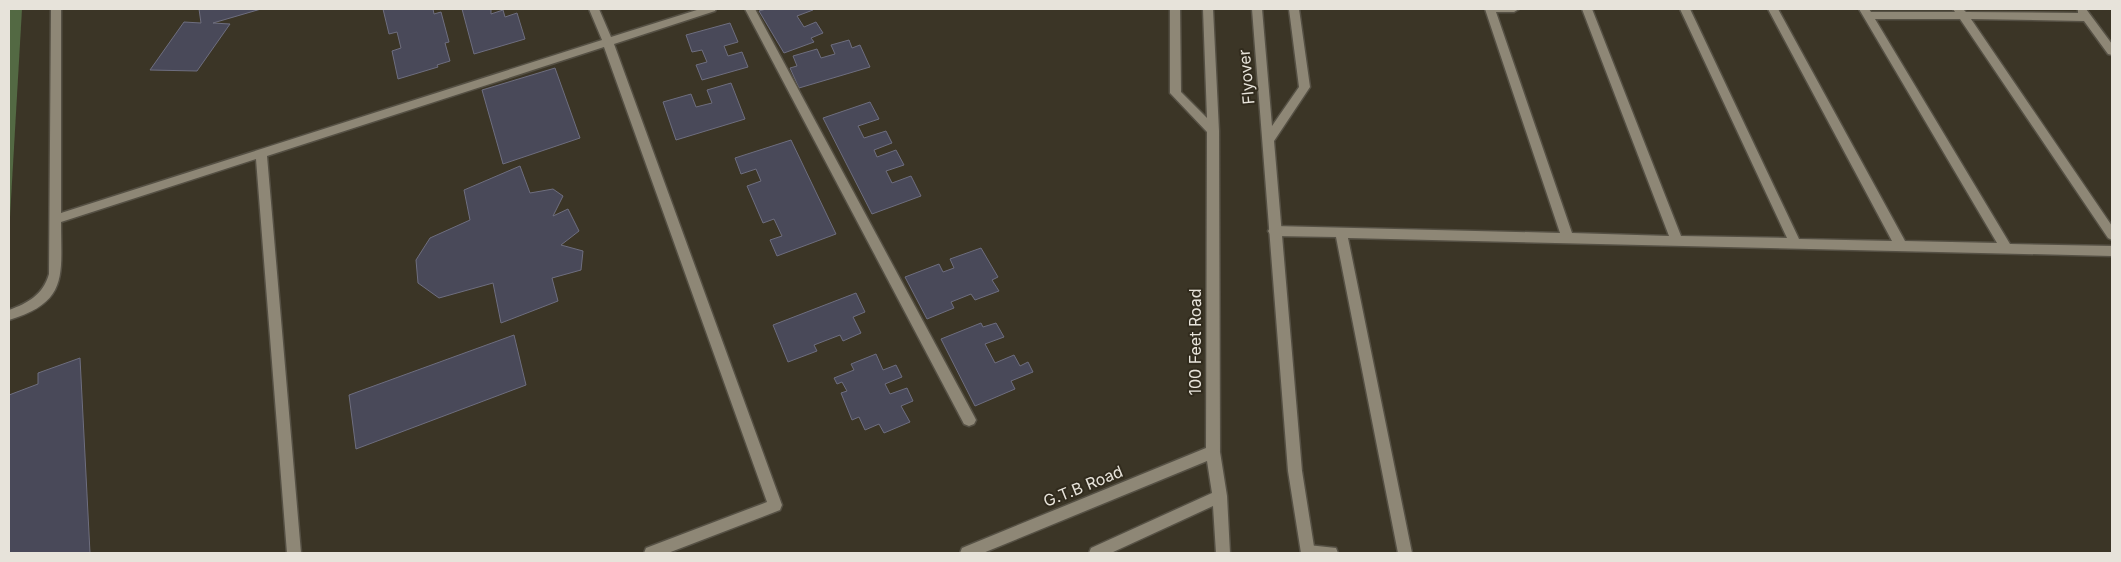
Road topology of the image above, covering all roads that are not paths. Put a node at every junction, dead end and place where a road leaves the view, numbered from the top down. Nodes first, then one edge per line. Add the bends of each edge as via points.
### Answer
1 (56, 9) edge
2 (594, 9) edge
3 (711, 9) edge
4 (750, 9) edge
5 (1175, 9) edge
6 (1208, 9) edge
7 (1257, 9) edge
8 (1294, 9) edge
9 (1490, 9) edge
10 (1514, 9) edge
11 (1587, 9) edge
12 (1684, 9) edge
13 (1773, 9) edge
14 (1866, 12) edge
15 (1960, 12) edge
16 (2084, 13) edge
17 (608, 42) junction
18 (2112, 50) edge
19 (1213, 131) junction
20 (1267, 142) junction
21 (261, 154) junction
22 (56, 219) junction
23 (1274, 231) junction
24 (1342, 233) junction
25 (2112, 235) edge
26 (1568, 238) junction
27 (1677, 241) junction
28 (1795, 244) junction
29 (1901, 246) junction
30 (2008, 249) junction
31 (2112, 251) edge
32 (9, 316) edge
33 (969, 420) dead end
34 (1213, 452) junction
35 (1220, 496) junction
36 (294, 553) edge
37 (651, 553) edge
38 (967, 553) edge
39 (1096, 553) edge
40 (1223, 553) edge
41 (1308, 553) edge
42 (1331, 553) edge
43 (1405, 553) edge

1 - 22 street
2 - 17 street
3 - 17 street
4 - 33 street
5 - 19 street via 1176,93
6 - 19 street, Flyover
7 - 20 street, Flyover
8 - 20 street via 1305,87
9 - 10 street
9 - 26 street
11 - 27 street
12 - 28 street
13 - 29 street
14 - 15 street
14 - 30 street
15 - 16 street
15 - 25 street
16 - 18 street
17 - 21 street
17 - 37 street via 775,505
19 - 34 street, 100 Feet Road
20 - 23 street
21 - 22 street
21 - 36 street
22 - 32 street via 52,289 42,300
23 - 24 street
23 - 41 street via 1295,471
24 - 26 street
24 - 43 street
26 - 27 street
27 - 28 street
28 - 29 street
29 - 30 street
30 - 31 street
34 - 35 street, 100 Feet Road
34 - 38 street, G.T.B Road
35 - 39 street
35 - 40 street, 100 Feet Road
41 - 42 street

